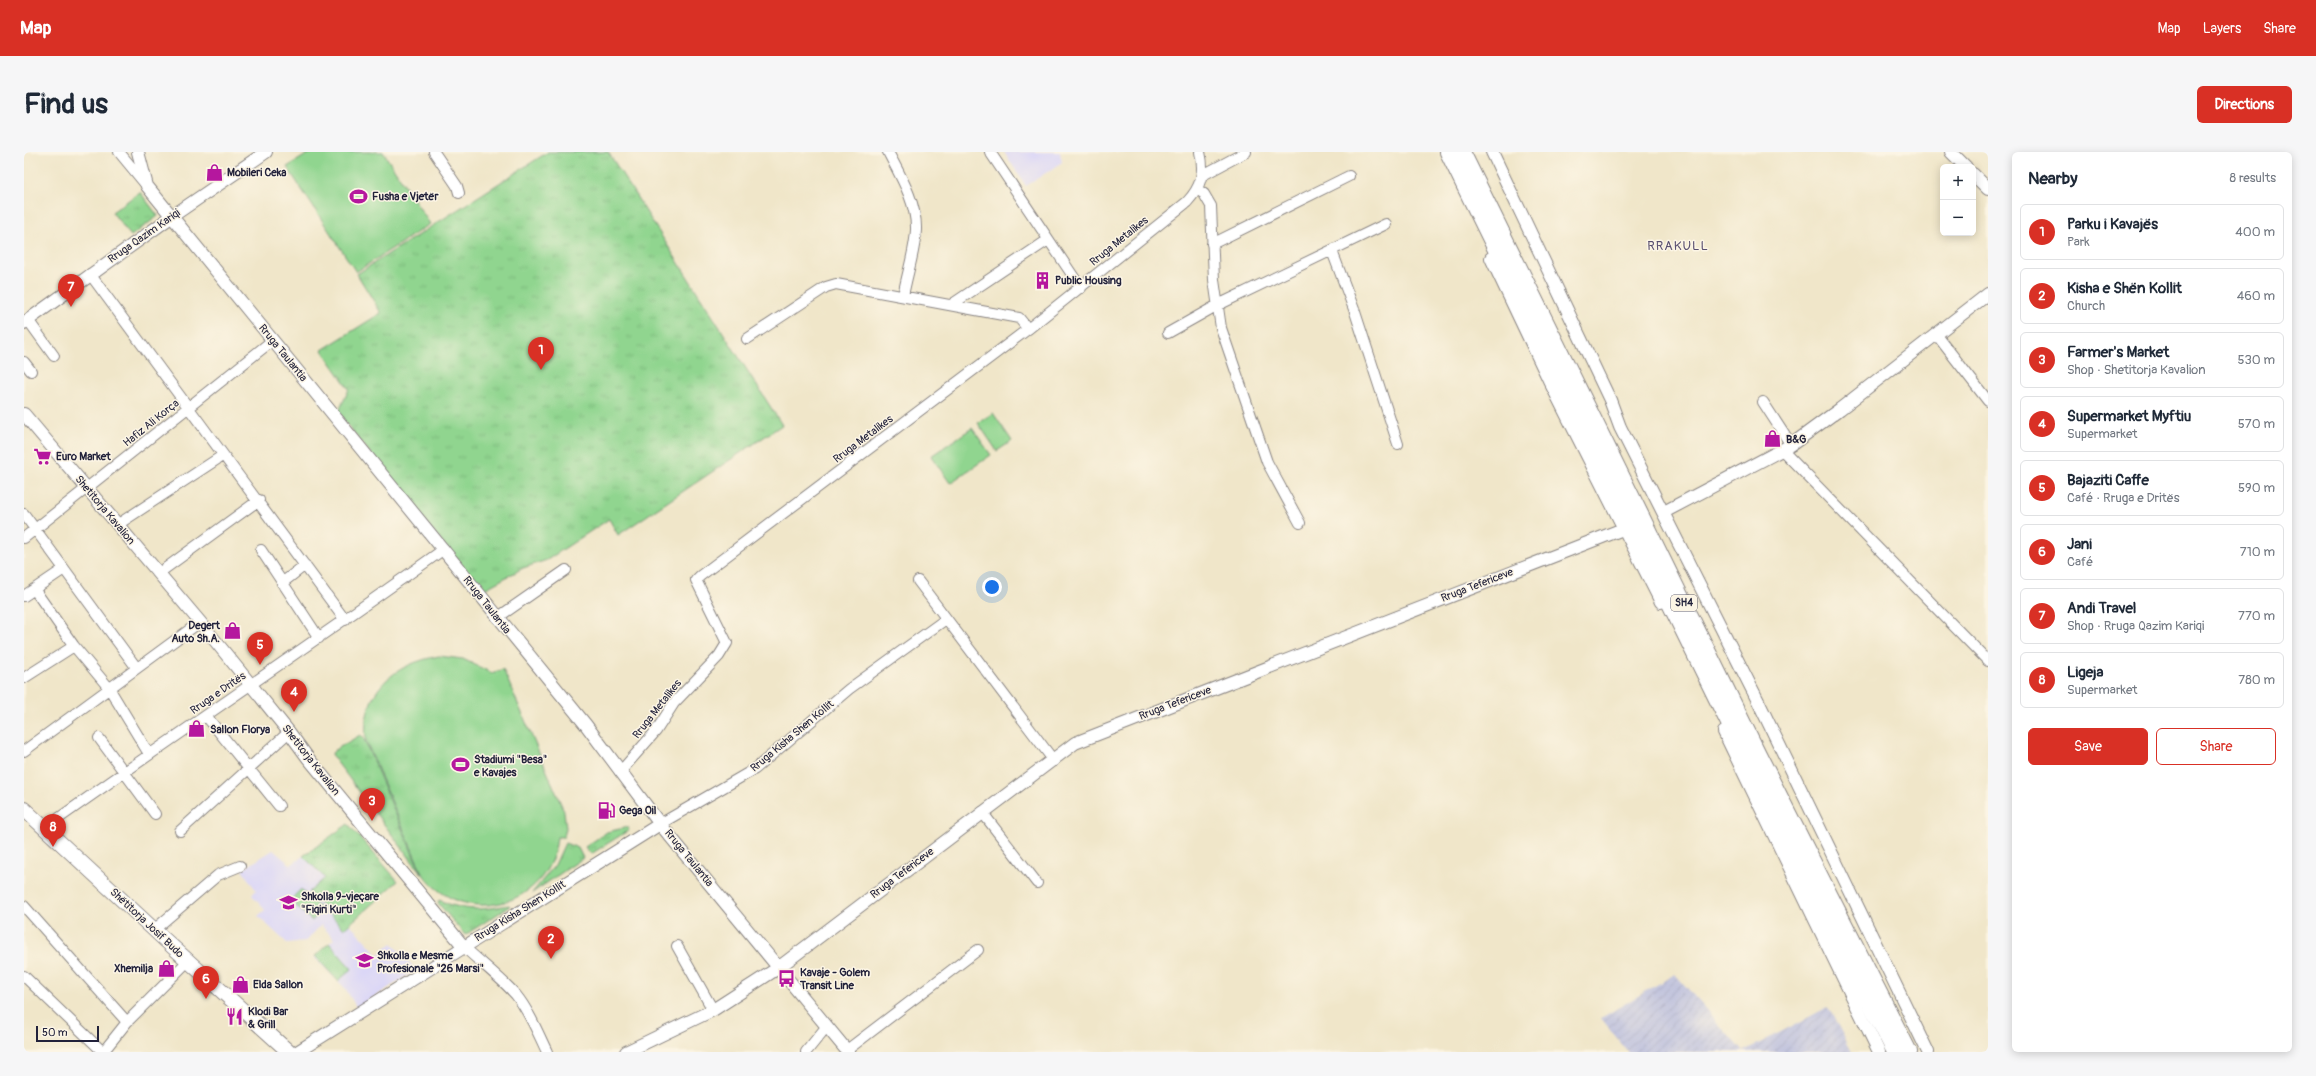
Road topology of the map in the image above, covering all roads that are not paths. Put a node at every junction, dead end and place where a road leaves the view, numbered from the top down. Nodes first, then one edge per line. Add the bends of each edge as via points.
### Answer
1 (119, 152) edge
2 (138, 152) edge
3 (266, 152) edge
4 (434, 152) edge
5 (888, 152) edge
6 (990, 152) edge
7 (1200, 152) edge
8 (1246, 152) edge
9 (1441, 152) edge
10 (1448, 152) edge
11 (1462, 152) edge
12 (1492, 152) edge
13 (1951, 152) edge
14 (1963, 164) edge
15 (1203, 175) junction
16 (1349, 176) dead end
17 (1976, 177) edge
18 (147, 186) junction
19 (1197, 189) junction
20 (1988, 189) edge
21 (459, 193) dead end
22 (171, 217) junction
23 (1386, 224) dead end
24 (1048, 240) junction
25 (1212, 244) junction
26 (1332, 251) junction
27 (90, 274) junction
28 (1081, 288) junction
29 (1988, 294) edge
30 (902, 296) junction
31 (951, 305) junction
32 (1216, 306) junction
33 (26, 322) edge
34 (1028, 329) junction
35 (1168, 334) dead end
36 (1936, 334) junction
37 (747, 339) dead end
38 (273, 340) junction
39 (54, 356) dead end
40 (24, 362) edge
41 (31, 371) dead end
42 (1988, 401) edge
43 (1763, 402) dead end
44 (188, 408) junction
45 (24, 414) edge
46 (1398, 444) dead end
47 (1787, 448) junction
48 (222, 456) junction
49 (87, 489) junction
50 (259, 500) junction
51 (1664, 512) junction
52 (24, 514) edge
53 (1300, 523) dead end
54 (117, 525) junction
55 (1623, 529) junction
56 (36, 530) junction
57 (24, 538) edge
58 (444, 549) junction
59 (261, 550) dead end
60 (305, 565) junction
61 (64, 569) junction
62 (566, 570) dead end
63 (158, 573) junction
64 (918, 581) dead end
65 (282, 583) junction
66 (34, 589) junction
67 (24, 596) edge
68 (1670, 601) junction
69 (497, 618) junction
70 (946, 619) junction
71 (345, 620) junction
72 (200, 622) junction
73 (319, 638) junction
74 (74, 646) junction
75 (1688, 657) junction
76 (1988, 661) edge
77 (136, 667) junction
78 (24, 678) edge
79 (250, 685) junction
80 (109, 688) junction
81 (207, 716) junction
82 (289, 732) junction
83 (99, 738) dead end
84 (24, 751) edge
85 (149, 754) junction
86 (1054, 761) junction
87 (250, 768) junction
88 (124, 772) junction
89 (620, 772) junction
90 (279, 806) dead end
91 (24, 809) edge
92 (982, 812) junction
93 (155, 814) dead end
94 (660, 824) junction
95 (45, 828) junction
96 (180, 831) dead end
97 (240, 866) dead end
98 (1037, 883) dead end
99 (24, 906) edge
100 (155, 929) junction
101 (677, 946) dead end
102 (464, 947) junction
103 (978, 950) dead end
104 (188, 961) junction
105 (778, 968) junction
106 (24, 976) edge
107 (713, 1010) junction
108 (127, 1022) junction
109 (827, 1026) junction
110 (847, 1051) edge
111 (103, 1052) edge
112 (289, 1052) edge
113 (297, 1052) edge
114 (547, 1052) edge
115 (626, 1052) edge
116 (806, 1052) edge
117 (1879, 1052) edge
118 (1895, 1052) edge
119 (1909, 1052) edge
120 (1928, 1052) edge

1 - 18 street
2 - 18 street, Rruga Taulantia
3 - 22 street, Rruga Qazim Kariqi
4 - 21 street
5 - 30 street via 905,185 916,229
6 - 24 street
7 - 15 street
8 - 15 street
9 - 55 street
10 - 68 highway, SH4
11 - 119 highway, SH4 via 1758,754
12 - 51 street via 1610,400 1620,427
13 - 14 street
15 - 19 street, Rruga Metalikes
16 - 25 street
17 - 20 street
18 - 22 street, Rruga Taulantia
19 - 25 street via 1204,194 1211,206
19 - 28 street, Rruga Metalikes via 1186,202
22 - 27 street, Rruga Qazim Kariqi
22 - 38 street, Rruga Taulantia
23 - 26 street
24 - 28 street
24 - 31 street
25 - 32 street
26 - 32 street
26 - 46 street via 1355,312
27 - 33 street, Rruga Qazim Kariqi
27 - 44 street
28 - 34 street, Rruga Metalikes
29 - 36 street
30 - 31 street
30 - 37 street via 832,284
31 - 34 street via 1019,318
32 - 35 street
32 - 53 street via 1221,328 1267,462
33 - 39 street
34 - 89 street, Rruga Metalikes via 696,580 727,643 719,656 674,703 656,731
36 - 42 street
36 - 47 street via 1840,410
38 - 44 street, Hafiz Ali Korça
38 - 58 street, Rruga Taulantia
40 - 41 street
43 - 47 street
44 - 48 street
44 - 49 street, Hafiz Ali Korça
45 - 49 street, Shetitorja Kavalion
47 - 51 street
47 - 76 street
48 - 50 street
48 - 54 street
49 - 54 street, Shetitorja Kavalion
49 - 56 street, Hafiz Ali Korça
50 - 60 street
50 - 63 street
51 - 120 street
52 - 56 street
54 - 63 street, Shetitorja Kavalion
55 - 75 street
55 - 86 street, Rruga Tefericeve via 1090,735 1062,751
56 - 57 street, Hafiz Ali Korça
56 - 61 street
58 - 69 street, Rruga Taulantia
58 - 71 street, Rruga e Dritës
59 - 65 street
60 - 65 street
60 - 71 street
61 - 66 street
61 - 77 street
62 - 69 street
63 - 72 street, Shetitorja Kavalion
64 - 70 street
65 - 73 street
66 - 67 street
66 - 74 street
68 - 75 highway via 1670,612 1689,651
68 - 118 highway, SH4 via 1746,760
69 - 89 street, Rruga Taulantia via 586,725
70 - 86 street
70 - 94 street, Rruga Kisha Shen Kollit via 849,689 755,768
71 - 73 street, Rruga e Dritës
72 - 77 street
72 - 79 street, Shetitorja Kavalion
73 - 79 street, Rruga e Dritës
74 - 78 street
74 - 80 street
75 - 117 street
77 - 80 street
79 - 81 street, Rruga e Dritës
79 - 82 street, Shetitorja Kavalion
80 - 84 street
80 - 85 street
81 - 85 street, Rruga e Dritës
81 - 87 street
82 - 87 street
82 - 102 street, Shetitorja Kavalion
83 - 88 street
85 - 88 street, Rruga e Dritës
86 - 92 street, Rruga Tefericeve
87 - 90 street
87 - 96 street
88 - 93 street
88 - 95 street, Rruga e Dritës
89 - 94 street, Rruga Taulantia
91 - 95 main road, Shëtitorja Josif Budo
92 - 98 street
92 - 105 street, Rruga Tefericeve
94 - 102 street, Rruga Kisha Shen Kollit
94 - 105 street, Rruga Taulantia
95 - 100 main road, Shëtitorja Josif Budo
97 - 100 street via 218,875
99 - 108 street
100 - 104 main road, Shëtitorja Josif Budo
101 - 107 street
102 - 113 street, Rruga Kisha Shen Kollit
102 - 114 street, Shetitorja Kavalion via 488,966 517,996
103 - 110 street
104 - 108 street
104 - 112 main road, Shëtitorja Josif Budo via 271,1033
105 - 107 street, Rruga Tefericeve
105 - 109 street, Rruga Taulantia
106 - 111 street
107 - 115 street, Rruga Tefericeve
108 - 111 street
109 - 110 street, Rruga Taulantia
109 - 116 street

